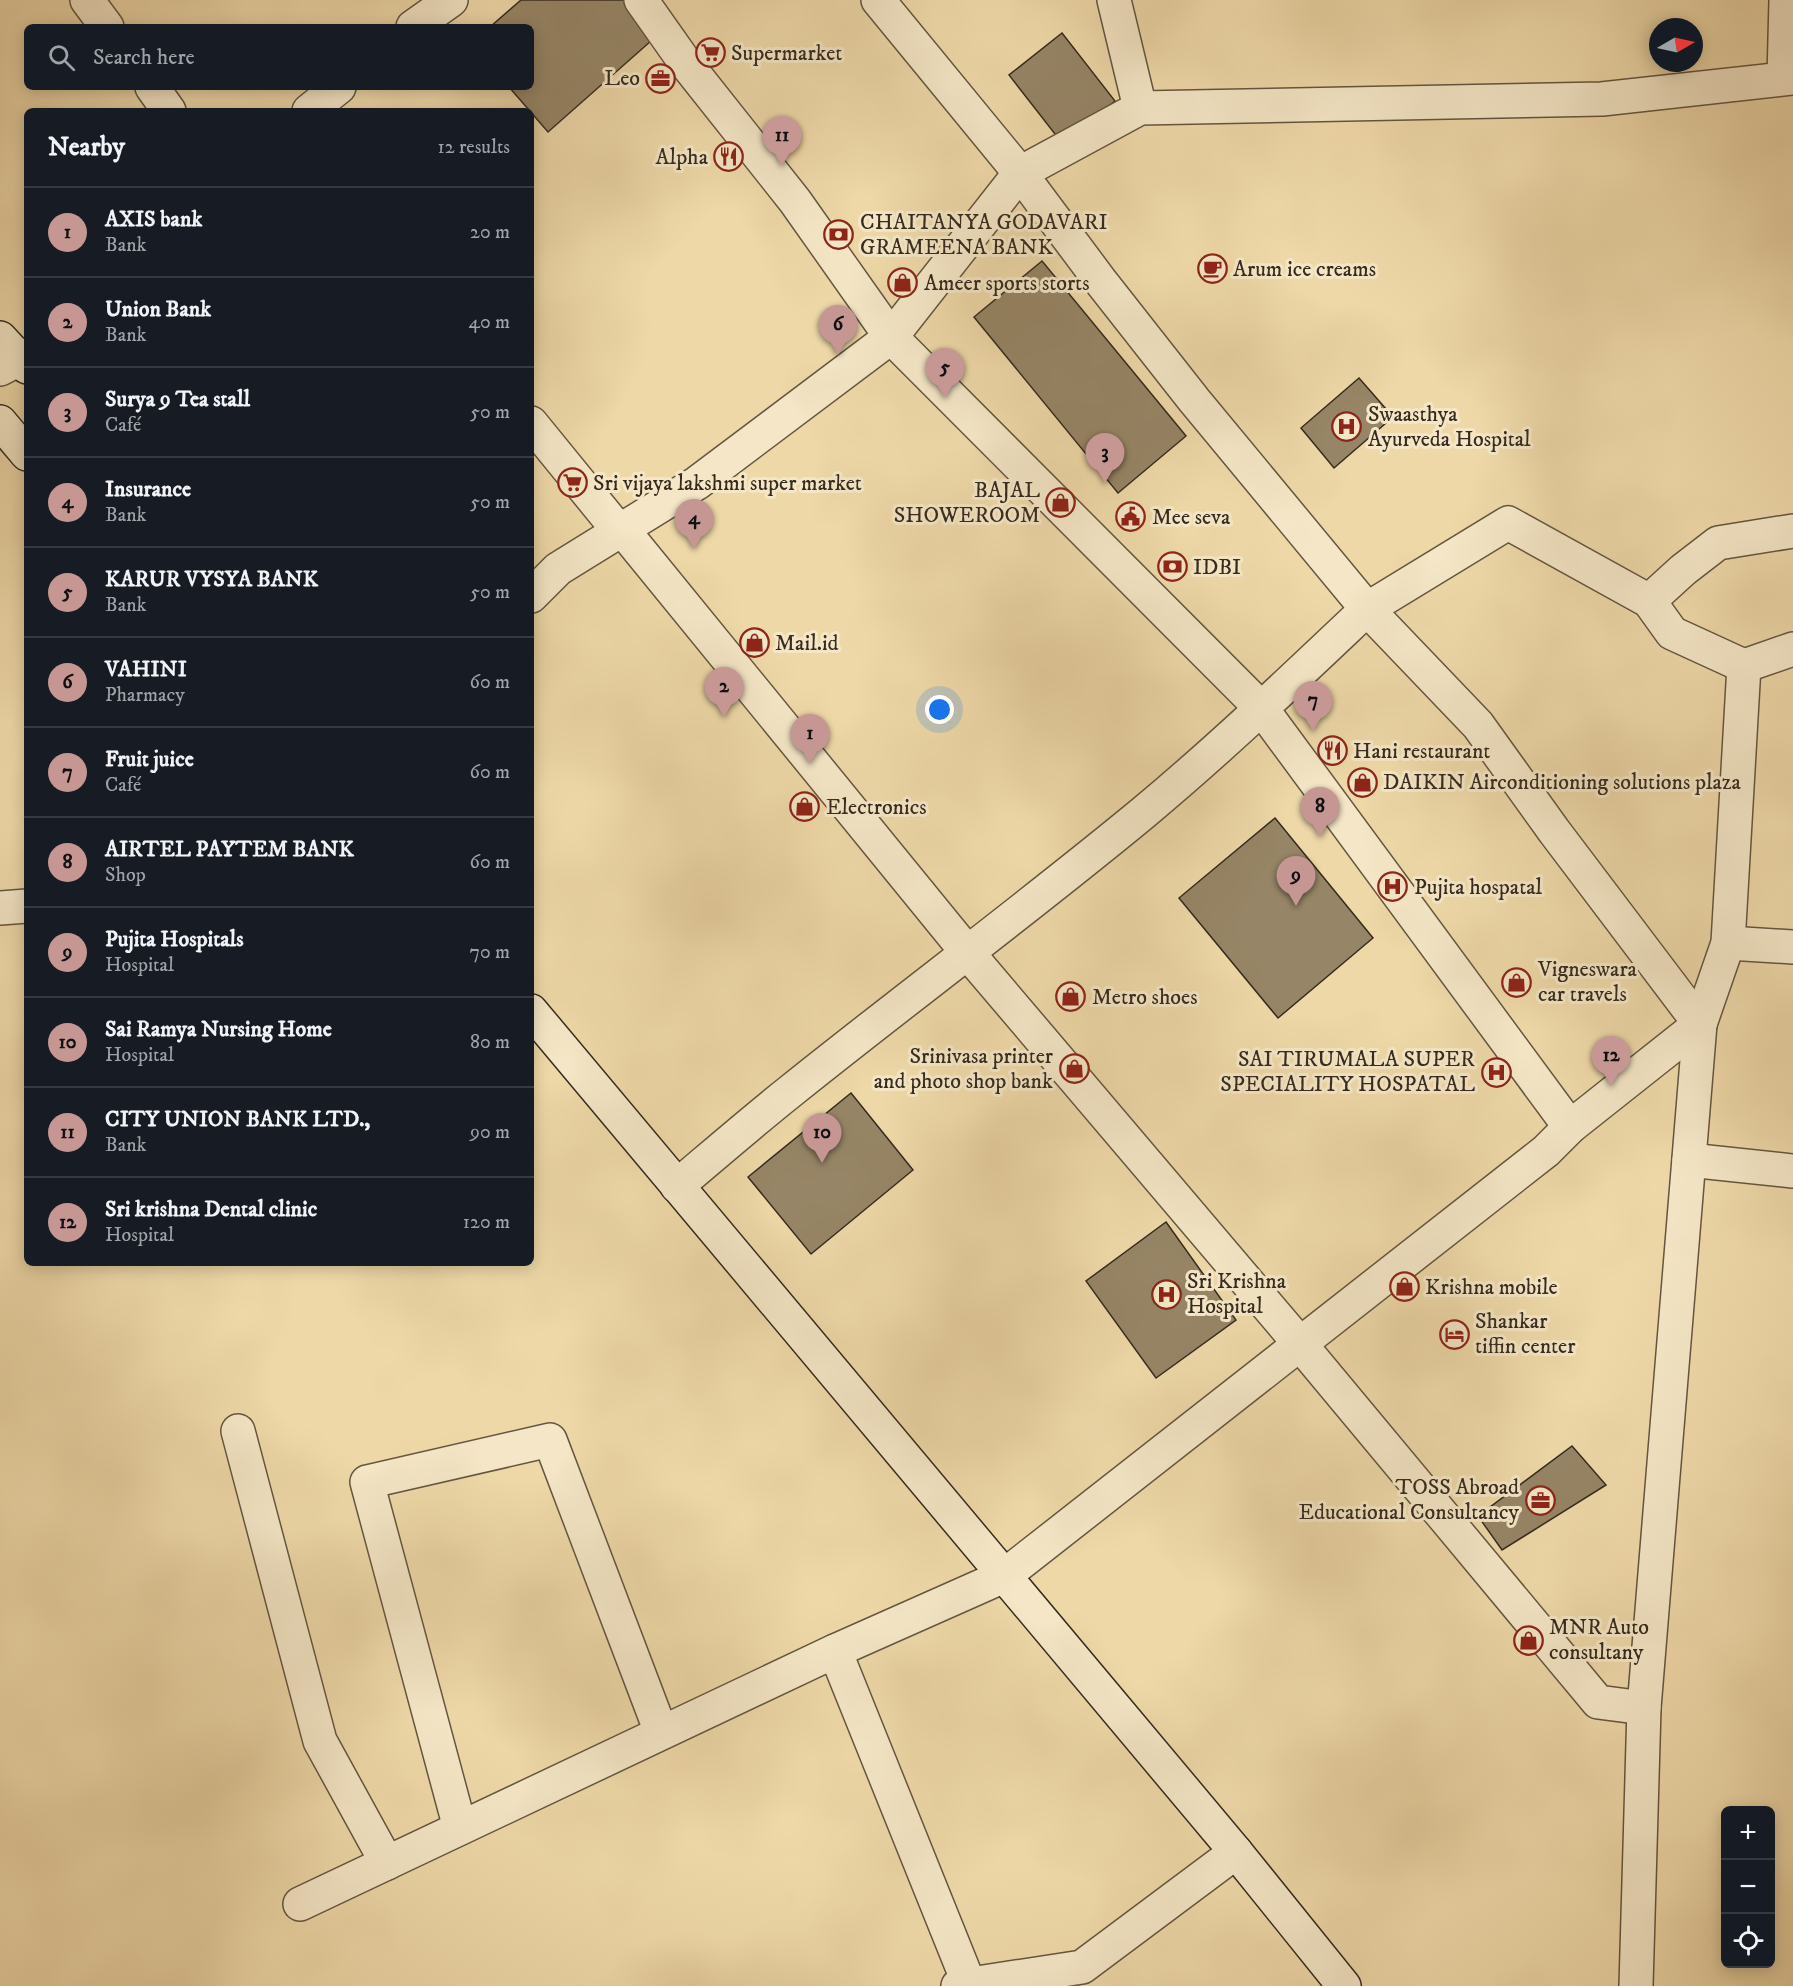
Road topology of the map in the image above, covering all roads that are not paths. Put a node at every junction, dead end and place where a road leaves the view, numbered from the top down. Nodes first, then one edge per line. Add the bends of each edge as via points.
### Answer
1 (87, 0) edge
2 (451, 0) edge
3 (641, 0) edge
4 (878, 0) edge
5 (1114, 0) edge
6 (1786, 0) edge
7 (105, 24) edge
8 (417, 24) edge
9 (1788, 78) edge
10 (154, 90) edge
11 (335, 90) edge
12 (168, 108) edge
13 (313, 108) edge
14 (1140, 108) junction
15 (1020, 173) junction
16 (891, 337) junction
17 (0, 422) edge
18 (534, 427) edge
19 (24, 450) edge
20 (622, 529) junction
21 (1793, 531) edge
22 (534, 594) edge
23 (1649, 601) junction
24 (1367, 609) junction
25 (1793, 649) edge
26 (1744, 666) junction
27 (1262, 709) junction
28 (24, 906) edge
29 (0, 908) edge
30 (1728, 943) junction
31 (1793, 947) edge
32 (967, 952) junction
33 (534, 1015) edge
34 (1700, 1024) junction
35 (1570, 1127) junction
36 (1689, 1160) junction
37 (1793, 1171) edge
38 (677, 1186) junction
39 (1300, 1344) junction
40 (238, 1431) dead end
41 (1005, 1576) junction
42 (834, 1651) junction
43 (1644, 1708) junction
44 (662, 1732) junction
45 (460, 1828) junction
46 (1236, 1852) junction
47 (387, 1863) junction
48 (300, 1904) dead end
49 (1080, 1976) edge
50 (964, 1985) edge
51 (1344, 1986) edge
52 (1636, 1986) edge

1 - 7 street
2 - 8 street
3 - 16 street via 684,62 795,201
4 - 15 street
5 - 14 street
6 - 9 street
9 - 14 street via 1602,99
10 - 12 street
11 - 13 street
14 - 15 street
15 - 16 street
15 - 24 street via 1187,391
16 - 20 street via 697,483
16 - 27 street
17 - 19 street
18 - 20 street via 619,531
20 - 22 street via 558,569
20 - 32 street
21 - 23 street via 1718,543
23 - 24 street via 1508,523
23 - 26 street via 1672,633
24 - 27 street
24 - 34 street via 1478,725
25 - 26 street
26 - 30 street
27 - 32 street via 1145,812
27 - 35 street
28 - 29 street
30 - 31 street
30 - 34 street
32 - 38 street
32 - 39 street
33 - 38 street
34 - 35 street
34 - 36 street
35 - 39 street via 1546,1151
36 - 37 street
36 - 43 street
38 - 41 street
39 - 41 street
39 - 43 street via 1598,1702
40 - 47 street via 320,1741
41 - 42 street
41 - 46 street
42 - 44 street
42 - 50 street
43 - 52 street
44 - 45 street
44 - 45 street via 550,1440 367,1482
45 - 47 street
46 - 49 street
46 - 51 street
47 - 48 street
49 - 50 street

